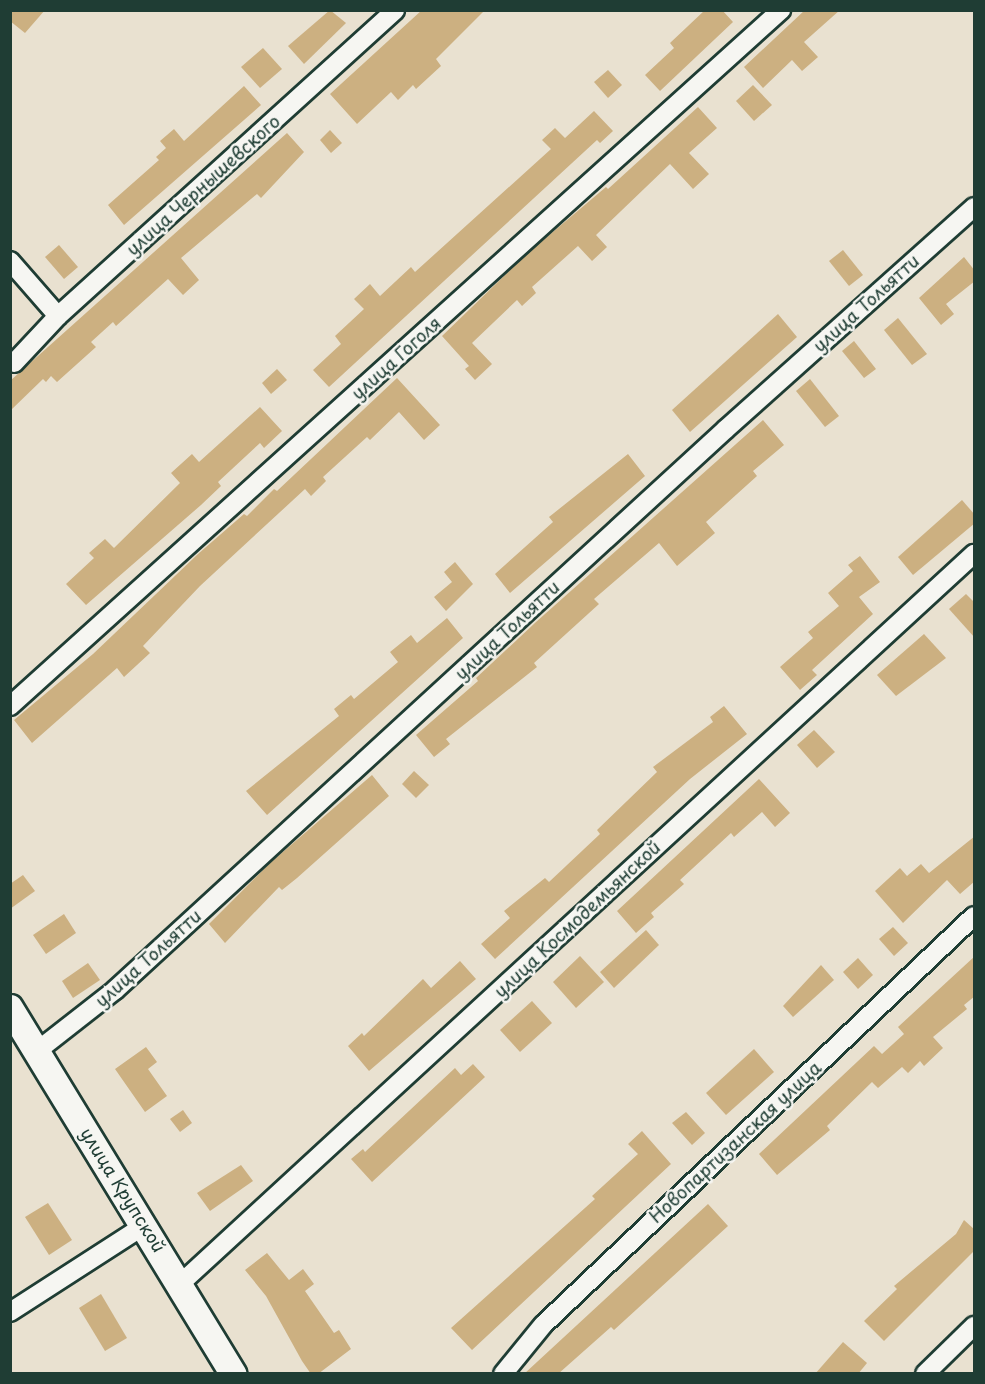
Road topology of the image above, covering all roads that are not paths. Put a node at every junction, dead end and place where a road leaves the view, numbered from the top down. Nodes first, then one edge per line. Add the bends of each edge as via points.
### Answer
1 (395, 10) edge
2 (781, 10) edge
3 (975, 207) edge
4 (10, 261) edge
5 (58, 316) junction
6 (14, 363) dead end
7 (975, 554) edge
8 (10, 706) edge
9 (975, 916) edge
10 (10, 1008) edge
11 (37, 1051) junction
12 (145, 1225) junction
13 (180, 1284) junction
14 (10, 1312) edge
15 (975, 1326) edge
16 (233, 1374) edge
17 (503, 1374) edge
18 (925, 1374) edge

1 - 5 street, улица Чернышевского
2 - 8 street, улица Гоголя
3 - 11 street, улица Тольятти via 726,429 115,990
4 - 5 street
5 - 6 street, улица Чернышевского
7 - 13 street, улица Космодемьянской
9 - 17 street, Новопартизанская улица via 543,1325
10 - 11 street, улица Крупской
11 - 12 street, улица Крупской
12 - 13 street, улица Крупской
12 - 14 street
13 - 16 street, улица Крупской
15 - 18 street

